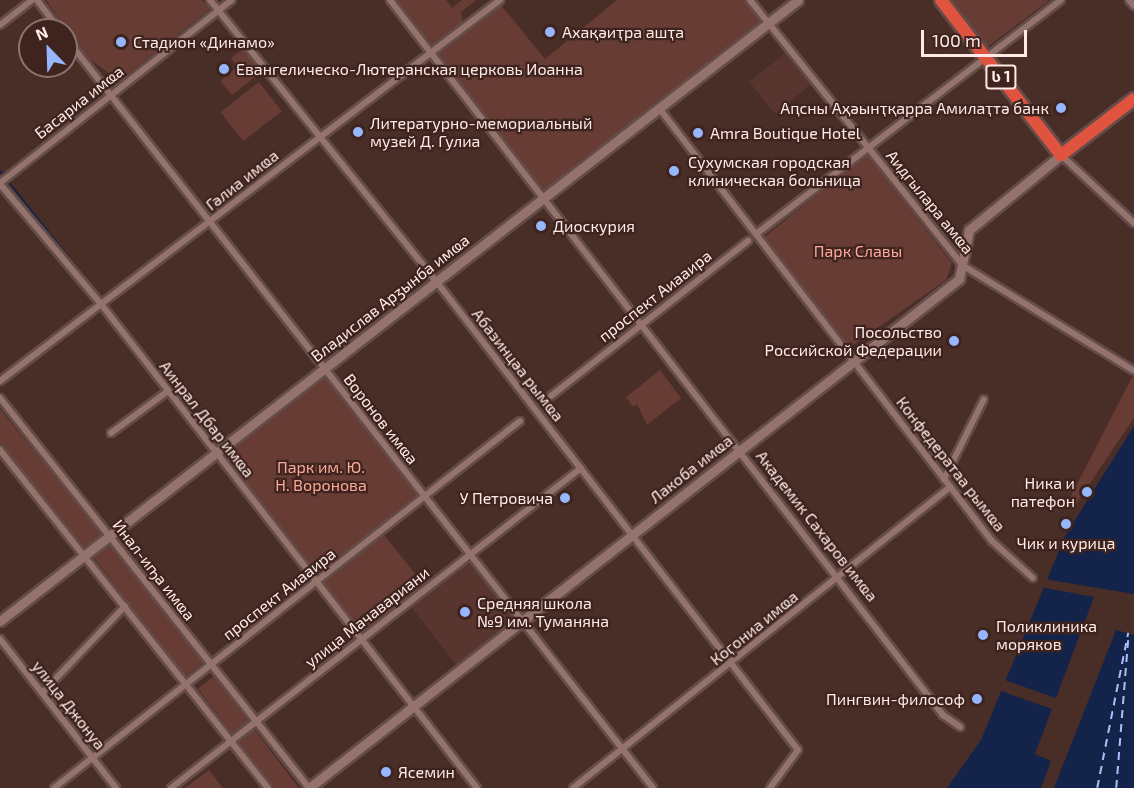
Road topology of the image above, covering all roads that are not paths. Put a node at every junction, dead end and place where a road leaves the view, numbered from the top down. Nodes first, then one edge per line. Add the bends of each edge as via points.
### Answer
1 (32, 0) edge
2 (37, 0) edge
3 (210, 0) edge
4 (232, 0) edge
5 (390, 0) edge
6 (500, 0) edge
7 (750, 0) edge
8 (798, 0) edge
9 (941, 0) edge
10 (1061, 0) edge
11 (1129, 0) edge
12 (1134, 6) edge
13 (218, 10) junction
14 (51, 18) edge
15 (768, 23) junction
16 (0, 25) edge
17 (78, 53) edge
18 (431, 53) junction
19 (986, 58) junction
20 (110, 94) junction
21 (1134, 99) edge
22 (659, 108) junction
23 (320, 137) junction
24 (868, 148) junction
25 (1061, 155) junction
26 (0, 183) edge
27 (543, 198) junction
28 (210, 222) junction
29 (1134, 223) edge
30 (756, 234) junction
31 (748, 241) dead end
32 (962, 265) junction
33 (436, 281) junction
34 (101, 304) junction
35 (642, 324) junction
36 (854, 361) junction
37 (324, 368) junction
38 (1133, 370) edge
39 (0, 381) edge
40 (168, 391) junction
41 (551, 396) dead end
42 (0, 398) edge
43 (984, 399) dead end
44 (520, 421) dead end
45 (111, 433) dead end
46 (740, 449) junction
47 (0, 450) edge
48 (216, 453) junction
49 (581, 468) junction
50 (944, 479) junction
51 (950, 487) junction
52 (424, 496) junction
53 (110, 535) junction
54 (632, 535) junction
55 (470, 554) junction
56 (85, 555) junction
57 (840, 575) junction
58 (1033, 578) dead end
59 (316, 582) junction
60 (125, 606) junction
61 (0, 621) edge
62 (523, 622) junction
63 (360, 638) junction
64 (0, 639) edge
65 (211, 664) junction
66 (731, 664) junction
67 (186, 684) junction
68 (42, 693) junction
69 (414, 707) junction
70 (255, 720) junction
71 (960, 727) dead end
72 (230, 739) junction
73 (623, 749) junction
74 (92, 758) junction
75 (54, 788) edge
76 (116, 788) edge
77 (171, 788) edge
78 (268, 788) edge
79 (309, 788) edge
80 (477, 788) edge
81 (573, 788) edge
82 (653, 788) edge
83 (770, 788) edge

1 - 16 street
2 - 14 street
3 - 13 street, Абазинцәа рымҩа
4 - 13 street, Басариа имҩа
5 - 18 street, Академик Сахаров имҩа
6 - 18 street, Гәлиа имҩа
7 - 15 street, Аидгылара амҩа
8 - 15 main road, Владислав Арӡынба имҩа
9 - 19 highway, ს 1
10 - 19 street
11 - 12 street
13 - 20 street, Басариа имҩа
13 - 23 street, Абазинцәа рымҩа
15 - 22 main road, Владислав Арӡынба имҩа
15 - 24 street, Аидгылара амҩа
17 - 20 street, Воронов имҩа
18 - 23 street, Гәлиа имҩа
18 - 27 street, Академик Сахаров имҩа
19 - 24 street
19 - 25 highway, ს 1
20 - 26 street, Басариа имҩа
20 - 28 street, Воронов имҩа
21 - 25 highway
22 - 27 main road, Владислав Арӡынба имҩа
22 - 30 street, Конфедератаа рымҩа
23 - 28 street, Гәлиа имҩа
23 - 33 street, Абазинцәа рымҩа
24 - 30 street
24 - 32 street, Аидгылара амҩа
25 - 29 street
25 - 32 main road, Лакоба имҩа via 969,230 962,244
26 - 34 street, Аинрал Дбар имҩа
27 - 33 main road, Владислав Арӡынба имҩа
27 - 35 street, Академик Сахаров имҩа
28 - 34 street, Гәлиа имҩа
28 - 37 street, Воронов имҩа
30 - 36 street, Конфедератаа рымҩа
31 - 35 street, проспект Аиааира
32 - 36 main road, Лакоба имҩа via 959,279
32 - 38 street, Аидгылара амҩа
33 - 37 main road, Владислав Арӡынба имҩа
33 - 49 street, Абазинцәа рымҩа
34 - 39 street, Гәлиа имҩа
34 - 40 street, Аинрал Дбар имҩа
35 - 41 street, проспект Аиааира
35 - 46 street, Академик Сахаров имҩа
36 - 46 main road, Лакоба имҩа
36 - 50 street, Конфедератаа рымҩа
37 - 48 main road, Владислав Арӡынба имҩа
37 - 52 street, Воронов имҩа
40 - 45 street
40 - 48 street, Аинрал Дбар имҩа
42 - 53 street, Инал-иҧа имҩа
43 - 50 street
44 - 52 street, проспект Аиааира
46 - 54 main road, Лакоба имҩа
46 - 57 street, Академик Сахаров имҩа
47 - 56 street
48 - 53 main road, Владислав Арӡынба имҩа
48 - 59 street, Аинрал Дбар имҩа
49 - 54 street, Абазинцәа рымҩа
49 - 55 street, улица Мачавариани
50 - 51 street, Конфедератаа рымҩа
51 - 57 street, Коӷониа имҩа
51 - 58 street, Конфедератаа рымҩа via 992,541
52 - 55 street, Воронов имҩа
52 - 59 street, проспект Аиааира
53 - 56 main road, Владислав Арӡынба имҩа
53 - 65 street, Инал-иҧа имҩа
54 - 62 main road, Лакоба имҩа
54 - 66 street, Абазинцәа рымҩа
55 - 62 street, Воронов имҩа
55 - 63 street, улица Мачавариани
56 - 60 street
56 - 61 main road, Владислав Арӡынба имҩа
57 - 66 street, Коӷониа имҩа
57 - 71 street, Академик Сахаров имҩа via 943,714
59 - 63 street, Аинрал Дбар имҩа
59 - 65 street, проспект Аиааира
60 - 67 street
60 - 68 street
62 - 69 main road, Лакоба имҩа
62 - 73 street, Воронов имҩа
63 - 69 street, Аинрал Дбар имҩа
63 - 70 street, улица Мачавариани
64 - 68 street, улица Джонуа
65 - 67 street, проспект Аиааира
65 - 70 street, Инал-иҧа имҩа
66 - 73 street, Коӷониа имҩа
66 - 83 street, Абазинцәа рымҩа via 798,750
67 - 72 street
67 - 74 street, проспект Аиааира
68 - 74 street, улица Джонуа
69 - 79 main road, Лакоба имҩа
69 - 80 street, Аинрал Дбар имҩа
70 - 72 street, улица Мачавариани
70 - 79 street, Инал-иҧа имҩа
72 - 77 street, улица Мачавариани
72 - 78 street
73 - 81 street, Коӷониа имҩа
73 - 82 street, Воронов имҩа
74 - 75 street, проспект Аиааира
74 - 76 street, улица Джонуа

